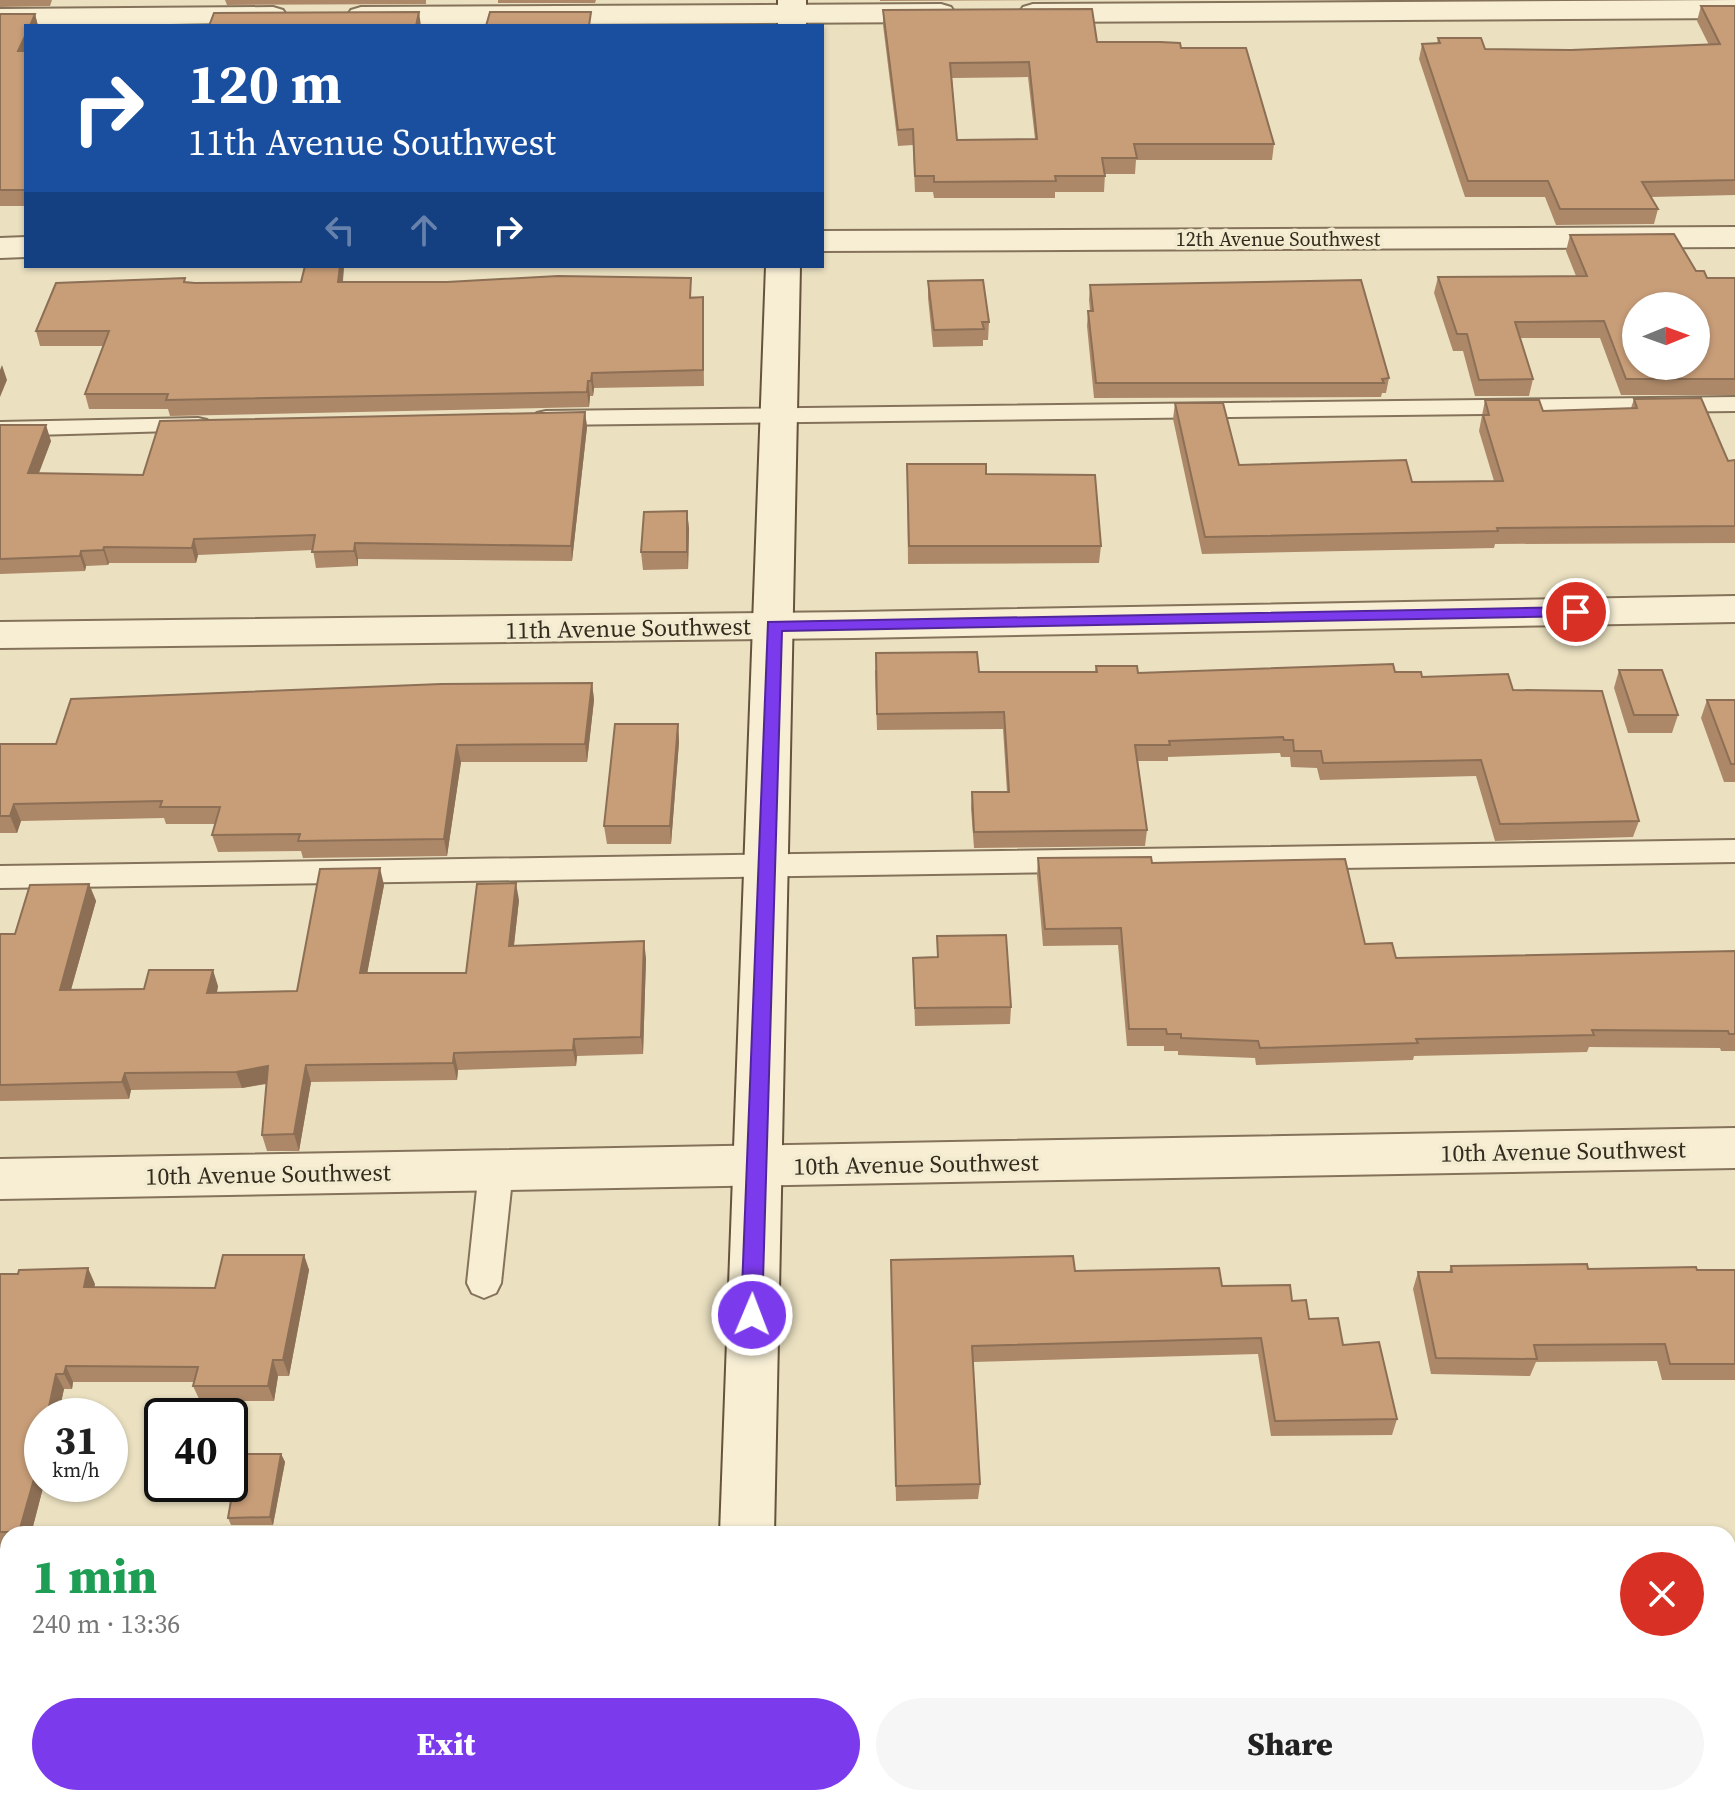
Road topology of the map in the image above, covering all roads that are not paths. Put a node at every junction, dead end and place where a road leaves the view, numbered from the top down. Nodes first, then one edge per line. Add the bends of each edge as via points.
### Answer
1 (1735, 9) edge
2 (792, 13) edge
3 (972, 13) edge
4 (1004, 13) edge
5 (299, 16) edge
6 (331, 16) edge
7 (0, 18) edge
8 (1735, 237) edge
9 (824, 241) edge
10 (24, 247) edge
11 (0, 248) edge
12 (783, 268) edge
13 (1735, 404) edge
14 (781, 413) junction
15 (520, 419) edge
16 (221, 425) edge
17 (0, 429) edge
18 (1735, 609) edge
19 (774, 626) junction
20 (0, 635) edge
21 (1735, 851) edge
22 (767, 864) junction
23 (0, 877) edge
24 (1735, 1148) edge
25 (756, 1167) junction
26 (496, 1170) junction
27 (0, 1179) edge
28 (484, 1283) dead end
29 (747, 1526) edge

1 - 4 street
2 - 3 street
2 - 6 street
5 - 7 street
8 - 9 street, 12th Avenue Southwest
10 - 11 street
12 - 14 street
13 - 14 lane
14 - 15 lane
14 - 19 street
16 - 17 lane
18 - 19 street, 11th Avenue Southwest
19 - 20 street, 11th Avenue Southwest
19 - 22 street
21 - 22 lane
22 - 23 lane
22 - 25 street
24 - 25 street, 10th Avenue Southwest
25 - 26 street, 10th Avenue Southwest
25 - 29 street
26 - 27 street, 10th Avenue Southwest
26 - 28 lane

